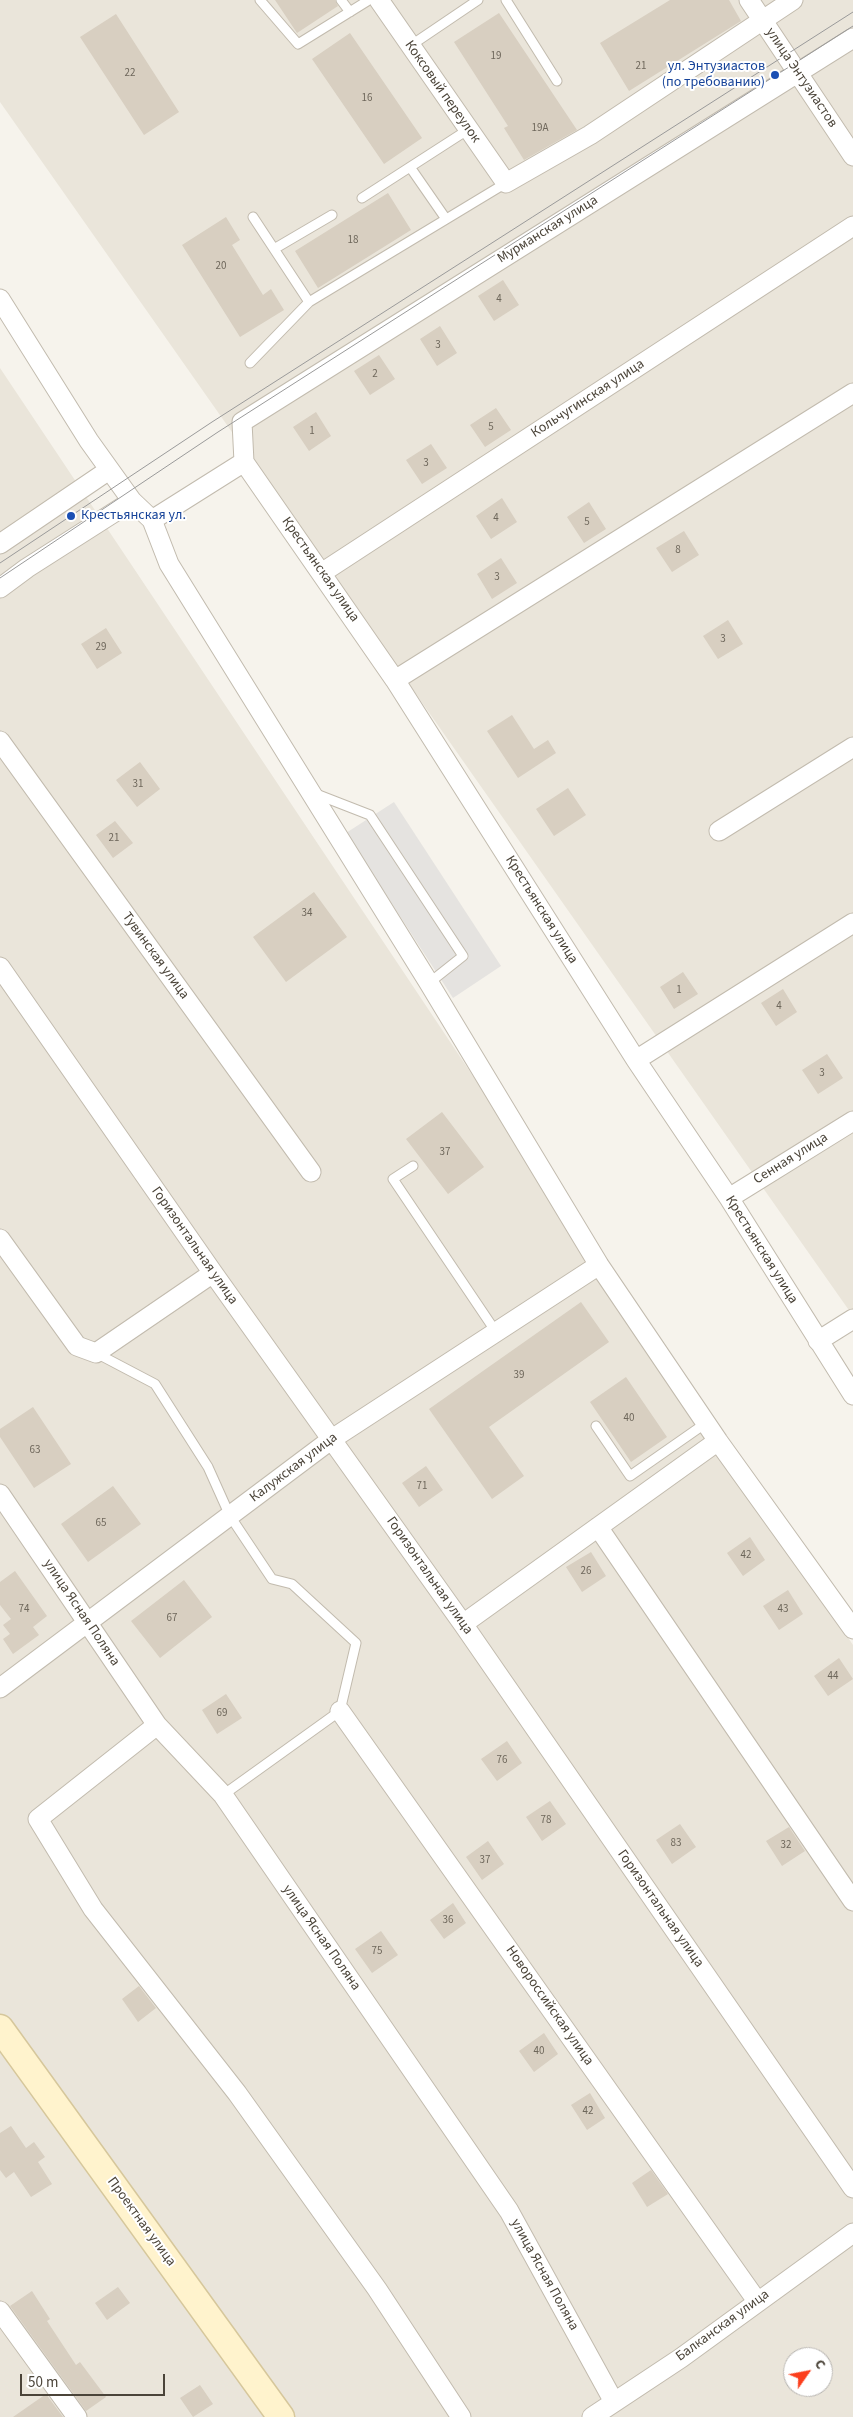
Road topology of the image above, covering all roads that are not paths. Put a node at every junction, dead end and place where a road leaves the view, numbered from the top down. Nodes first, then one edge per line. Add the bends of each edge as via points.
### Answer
1 (260, 0) edge
2 (341, 0) edge
3 (369, 0) edge
4 (379, 0) edge
5 (478, 0) edge
6 (506, 0) edge
7 (749, 0) edge
8 (793, 0) edge
9 (350, 12) junction
10 (762, 19) junction
11 (853, 38) edge
12 (410, 46) junction
13 (797, 73) junction
14 (557, 81) dead end
15 (469, 129) junction
16 (853, 156) edge
17 (410, 167) junction
18 (506, 183) junction
19 (362, 198) dead end
20 (332, 215) dead end
21 (253, 217) dead end
22 (446, 219) junction
23 (853, 226) edge
24 (274, 249) junction
25 (0, 299) edge
26 (308, 302) junction
27 (250, 363) dead end
28 (853, 393) edge
29 (244, 462) junction
30 (110, 470) junction
31 (132, 501) junction
32 (152, 520) junction
33 (0, 544) edge
34 (323, 572) junction
35 (0, 588) edge
36 (395, 680) junction
37 (0, 741) edge
38 (853, 747) edge
39 (308, 792) junction
40 (720, 832) dead end
41 (853, 923) edge
42 (0, 967) edge
43 (429, 983) junction
44 (636, 1060) junction
45 (853, 1121) edge
46 (413, 1166) dead end
47 (311, 1172) dead end
48 (729, 1198) junction
49 (0, 1239) edge
50 (598, 1265) junction
51 (212, 1273) junction
52 (853, 1319) edge
53 (496, 1332) junction
54 (818, 1341) junction
55 (96, 1353) junction
56 (853, 1395) edge
57 (706, 1423) junction
58 (596, 1426) dead end
59 (332, 1439) junction
60 (718, 1441) junction
61 (0, 1494) edge
62 (230, 1516) junction
63 (598, 1527) junction
64 (86, 1622) junction
65 (463, 1624) junction
66 (853, 1629) edge
67 (0, 1688) edge
68 (340, 1711) junction
69 (156, 1724) junction
70 (223, 1795) junction
71 (853, 1901) edge
72 (0, 2028) edge
73 (853, 2188) edge
74 (853, 2233) edge
75 (757, 2301) junction
76 (0, 2311) edge
77 (614, 2402) junction
78 (77, 2417) edge
79 (281, 2417) edge
80 (461, 2417) edge
81 (592, 2417) edge

1 - 9 lane via 298,44
2 - 9 lane
3 - 9 lane
4 - 12 street, Коксовый переулок
5 - 12 lane
6 - 14 lane
7 - 10 street, улица Энтузиастов
8 - 10 street
10 - 13 street, улица Энтузиастов
10 - 18 street via 590,135
11 - 13 street, Мурманская улица
12 - 15 street, Коксовый переулок
13 - 16 street, улица Энтузиастов
13 - 29 street, Мурманская улица via 242,422
15 - 17 lane
15 - 18 street, Коксовый переулок
17 - 19 lane
17 - 22 lane
18 - 22 lane
20 - 24 lane
21 - 24 lane
22 - 26 lane
23 - 34 street, Кольчугинская улица
24 - 26 lane
25 - 30 street
26 - 27 lane
28 - 36 street
29 - 32 street
29 - 34 street, Крестьянская улица
30 - 31 street
30 - 33 street
31 - 32 street
31 - 35 street
32 - 39 street via 169,564
34 - 36 street, Крестьянская улица
36 - 44 street, Крестьянская улица
37 - 47 street, Тувинская улица
38 - 40 street
39 - 43 street
39 - 43 lane via 370,814 463,956
41 - 44 street
42 - 51 street, Горизонтальная улица
43 - 50 street
44 - 48 street, Крестьянская улица
45 - 48 street, Сенная улица
46 - 53 lane via 393,1179
48 - 54 street, Крестьянская улица
49 - 55 street via 77,1346
50 - 53 street, Калужская улица
50 - 57 street
51 - 55 street
51 - 59 street, Горизонтальная улица
52 - 54 street
53 - 59 street, Калужская улица
54 - 56 street, Крестьянская улица
55 - 62 lane via 155,1384 208,1467
57 - 58 lane via 630,1476
57 - 60 street
59 - 62 street, Калужская улица
59 - 65 street, Горизонтальная улица
60 - 63 street
60 - 66 street
61 - 64 street, улица Ясная Поляна
62 - 64 street, Калужская улица
62 - 68 lane via 272,1579 292,1584 356,1643
63 - 65 street
63 - 71 street
64 - 67 street, Калужская улица
64 - 69 street, улица Ясная Поляна
65 - 73 street, Горизонтальная улица
68 - 70 lane
68 - 75 street, Новороссийская улица
69 - 70 street, улица Ясная Поляна
69 - 80 street via 38,1819 93,1909 237,2093 377,2289
70 - 77 street, улица Ясная Поляна via 509,2211
72 - 79 main road, Проектная улица
74 - 75 street, Балканская улица
75 - 77 street, Балканская улица via 681,2358
76 - 78 street
77 - 81 street, Балканская улица

